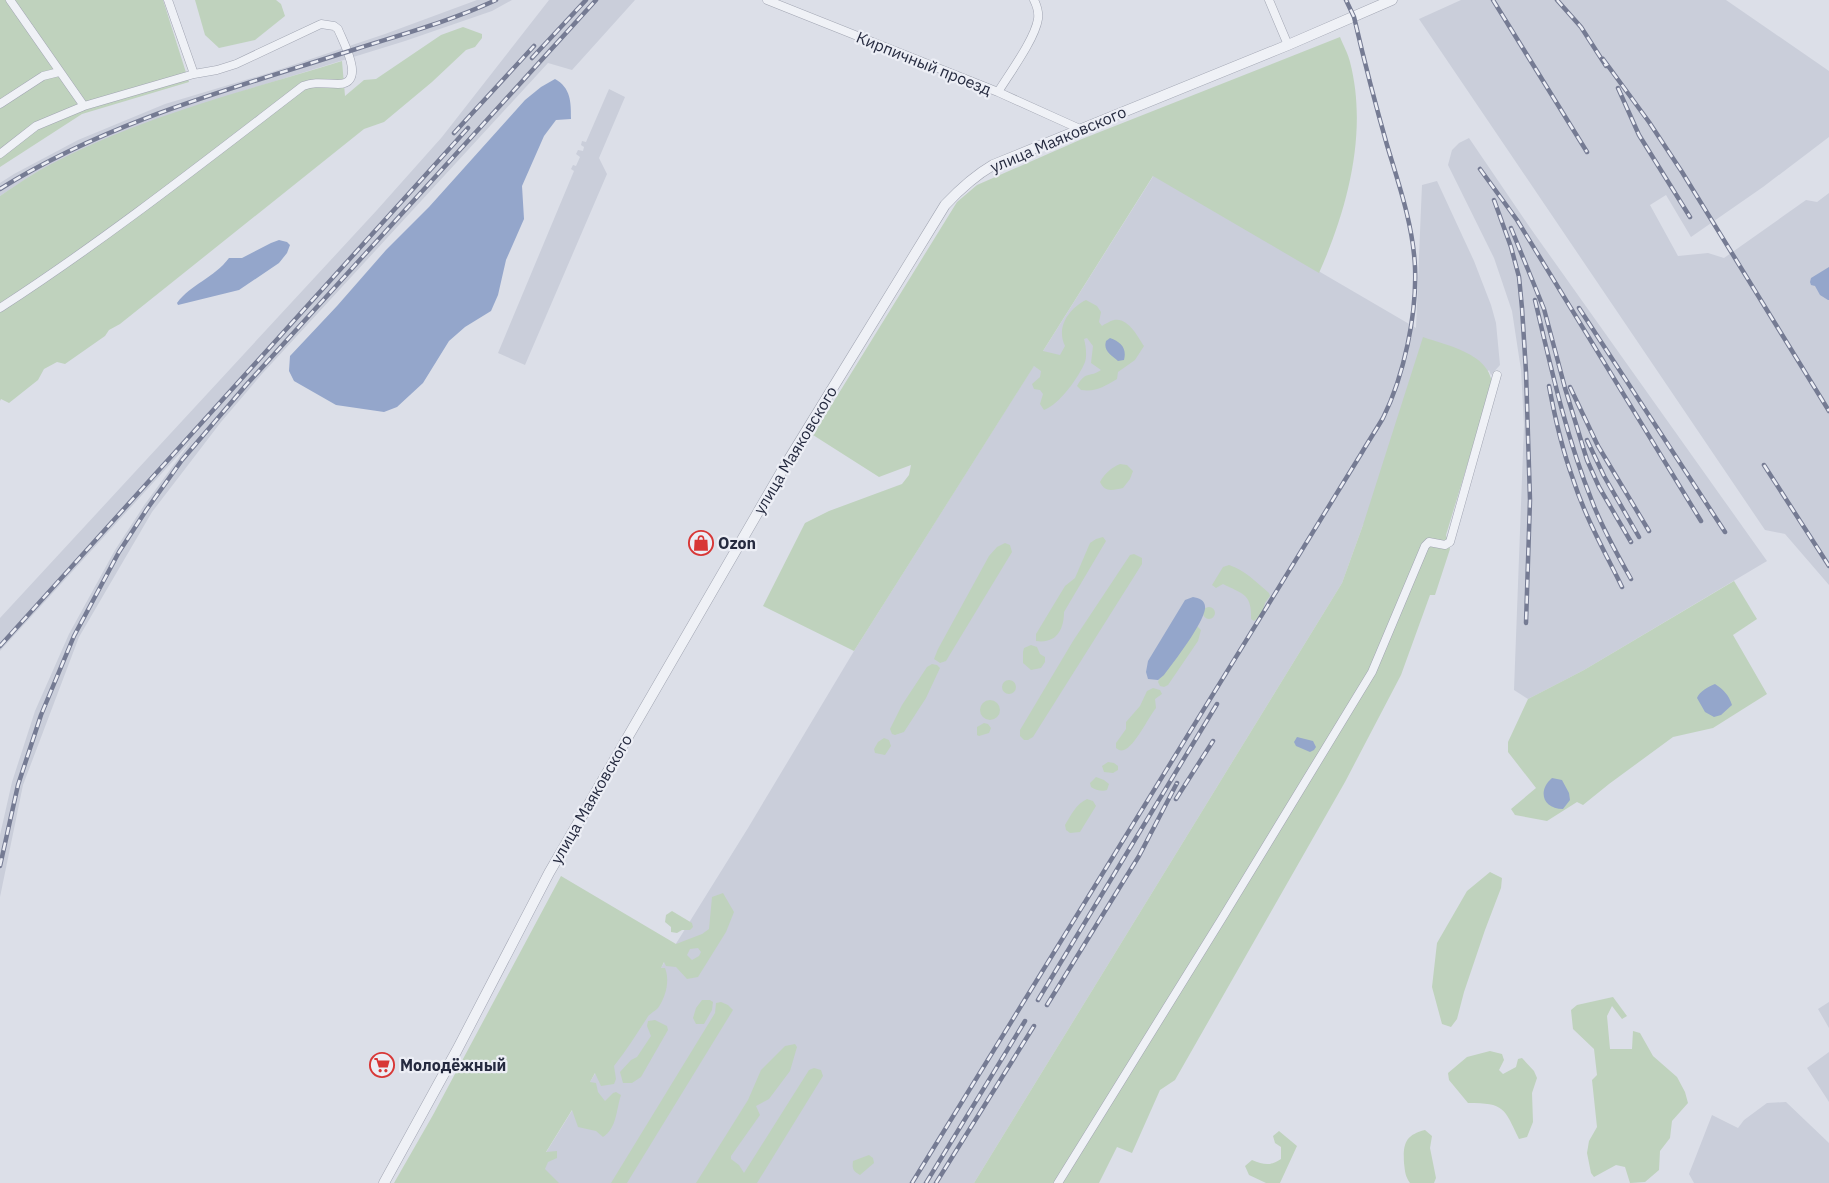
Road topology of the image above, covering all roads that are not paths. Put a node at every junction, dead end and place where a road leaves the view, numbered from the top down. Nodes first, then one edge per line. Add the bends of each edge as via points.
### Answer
1 (10, 0) edge
2 (168, 0) edge
3 (767, 0) edge
4 (1034, 0) edge
5 (1269, 0) edge
6 (1392, 0) edge
7 (1288, 45) junction
8 (59, 72) junction
9 (194, 74) junction
10 (998, 92) junction
11 (0, 104) edge
12 (84, 106) junction
13 (1080, 129) junction
14 (0, 154) edge
15 (0, 308) edge
16 (1497, 375) dead end
17 (384, 1183) edge
18 (1058, 1183) edge

1 - 8 street
2 - 9 street
3 - 10 street, Кирпичный проезд
4 - 10 street via 1038,20 1027,45
5 - 7 street
6 - 7 street, улица Маяковского
7 - 13 street, улица Маяковского
8 - 11 street via 43,76
8 - 12 street
9 - 12 street
9 - 15 street via 236,64 321,24 338,29 352,65 346,82 321,81 304,86 145,208
10 - 13 street, Кирпичный проезд
12 - 14 street via 36,126
13 - 17 street, улица Маяковского via 977,174 945,205 782,469 553,866
16 - 18 street via 1450,542 1445,545 1429,542 1425,546 1372,672

